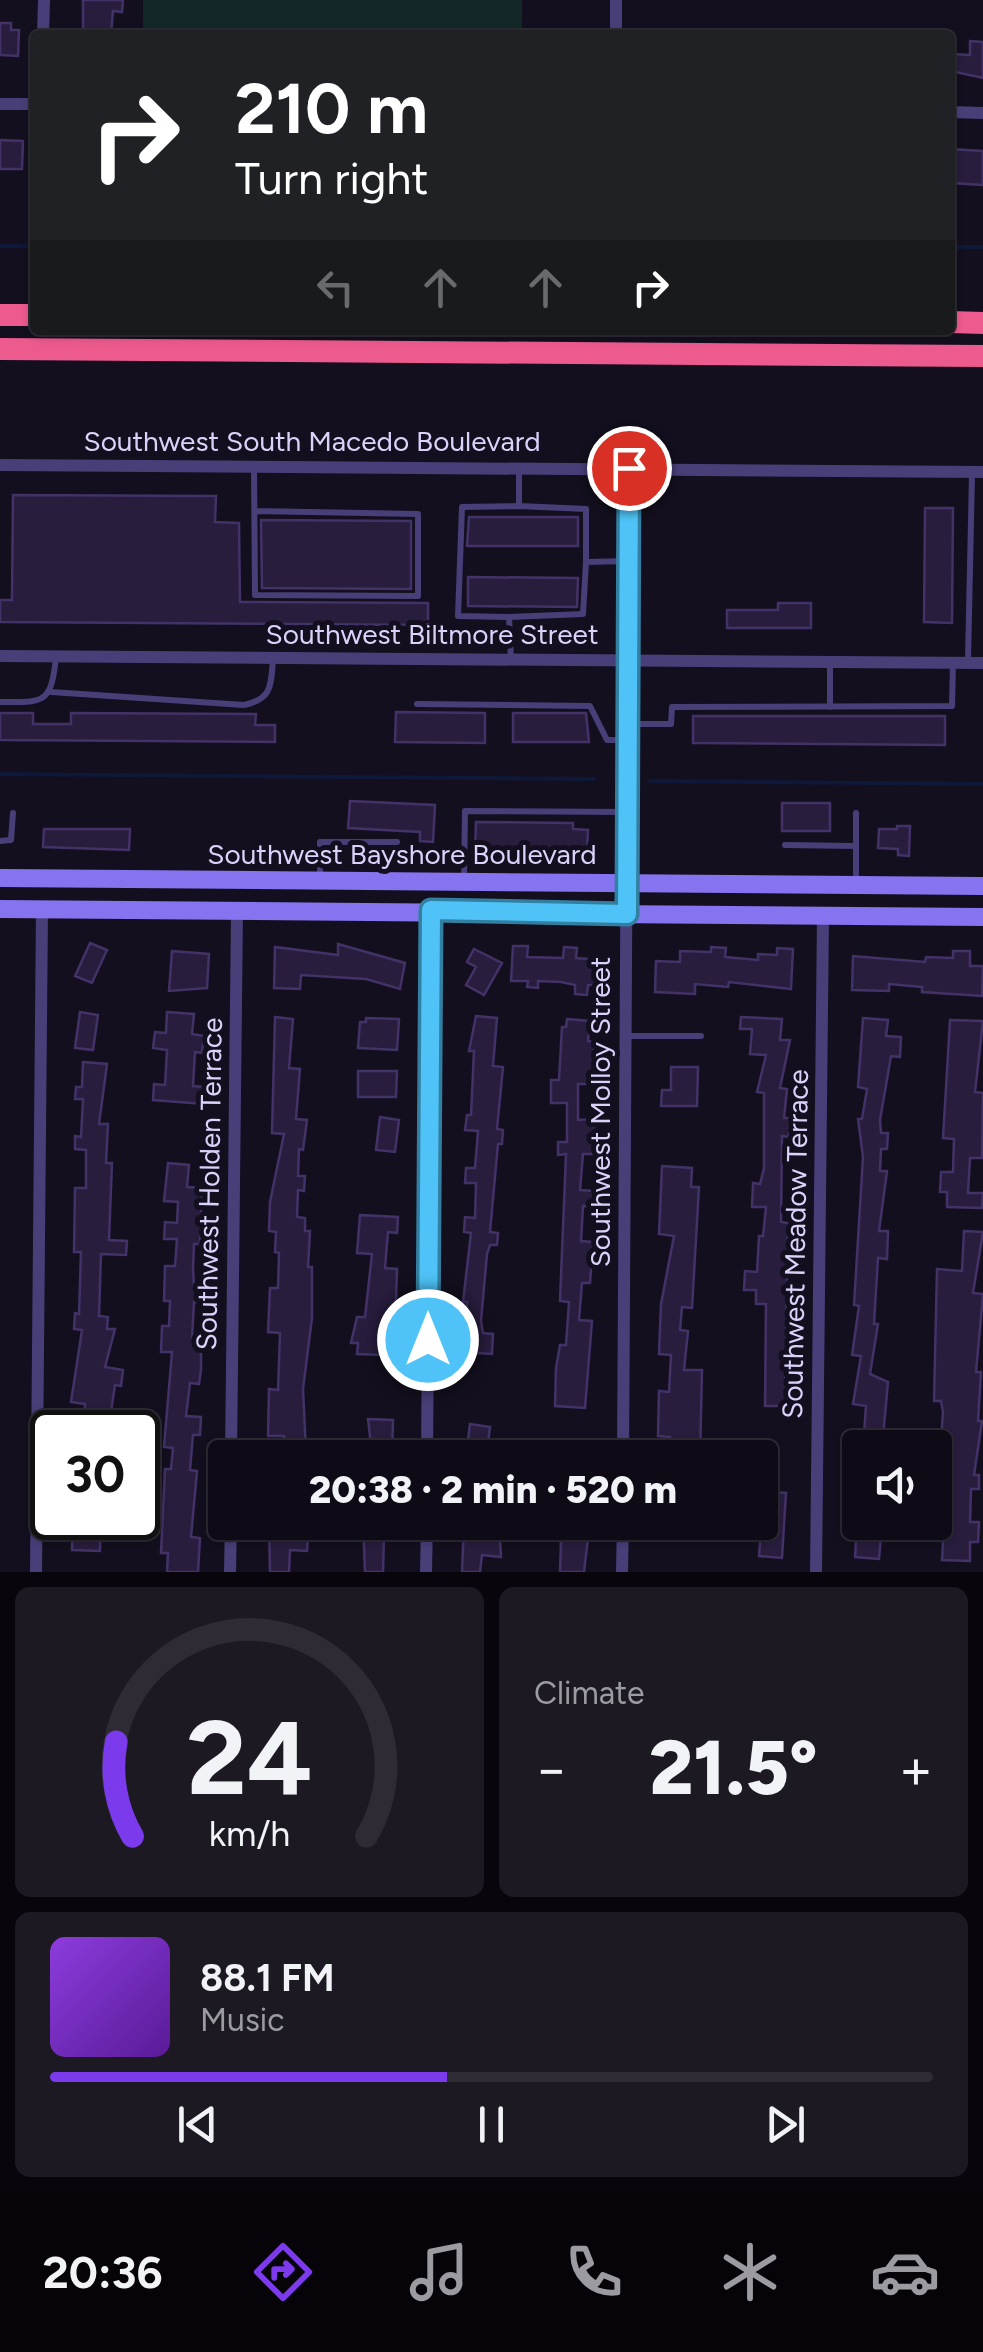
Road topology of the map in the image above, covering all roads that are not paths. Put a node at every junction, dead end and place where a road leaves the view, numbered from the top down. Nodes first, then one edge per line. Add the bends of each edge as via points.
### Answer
1 (44, 0) edge
2 (616, 0) edge
3 (43, 30) edge
4 (616, 30) edge
5 (0, 104) edge
6 (30, 104) edge
7 (955, 112) edge
8 (983, 113) edge
9 (0, 315) edge
10 (30, 315) edge
11 (955, 322) edge
12 (983, 322) edge
13 (0, 349) edge
14 (983, 356) edge
15 (0, 465) edge
16 (254, 466) junction
17 (519, 467) junction
18 (629, 468) junction
19 (977, 472) edge
20 (518, 506) junction
21 (255, 510) junction
22 (628, 561) junction
23 (586, 562) junction
24 (509, 617) junction
25 (0, 656) edge
26 (56, 656) junction
27 (273, 658) junction
28 (511, 659) junction
29 (627, 660) junction
30 (830, 662) junction
31 (960, 663) junction
32 (983, 663) edge
33 (51, 692) junction
34 (0, 702) edge
35 (417, 704) dead end
36 (830, 706) junction
37 (628, 724) junction
38 (628, 740) junction
39 (629, 812) junction
40 (13, 813) dead end
41 (856, 813) dead end
42 (0, 841) edge
43 (397, 842) dead end
44 (785, 845) dead end
45 (856, 846) junction
46 (0, 878) edge
47 (222, 880) junction
48 (320, 881) junction
49 (393, 881) junction
50 (464, 882) junction
51 (630, 882) junction
52 (856, 886) junction
53 (983, 886) edge
54 (983, 907) edge
55 (0, 909) edge
56 (42, 910) junction
57 (77, 910) junction
58 (431, 910) junction
59 (237, 911) junction
60 (627, 914) junction
61 (822, 916) junction
62 (854, 916) junction
63 (983, 917) edge
64 (626, 1036) junction
65 (702, 1036) dead end
66 (232, 1440) edge
67 (427, 1440) edge
68 (623, 1440) edge
69 (231, 1540) edge
70 (426, 1540) edge
71 (623, 1540) edge
72 (36, 1572) edge
73 (230, 1572) edge
74 (426, 1572) edge
75 (622, 1572) edge
76 (816, 1572) edge

1 - 3 street
2 - 4 street
5 - 6 street
7 - 8 street
9 - 10 highway
11 - 12 highway
13 - 14 highway
15 - 16 street, Southwest South Macedo Boulevard
16 - 17 street, Southwest South Macedo Boulevard
16 - 21 lane
17 - 18 street, Southwest South Macedo Boulevard
17 - 20 lane
18 - 19 street, Southwest South Macedo Boulevard
18 - 22 street, Southwest Molloy Street
19 - 31 lane
20 - 23 lane via 586,510
20 - 24 lane via 462,506 458,616
21 - 21 lane via 256,595 418,596 418,514
22 - 23 lane
22 - 29 street, Southwest Molloy Street
23 - 24 lane via 584,614
24 - 28 lane
25 - 26 street, Southwest Biltmore Street
26 - 27 street, Southwest Biltmore Street
26 - 33 lane
27 - 28 street, Southwest Biltmore Street
27 - 33 lane via 271,691 244,704
28 - 29 street, Southwest Biltmore Street
29 - 30 street, Southwest Biltmore Street
29 - 37 street, Southwest Molloy Street
30 - 31 street, Southwest Biltmore Street
30 - 36 lane
31 - 32 street, Southwest Biltmore Street
31 - 36 lane via 952,706
33 - 34 lane via 35,702
35 - 38 lane via 590,706 607,740
36 - 37 lane via 672,707 671,724
37 - 38 street, Southwest Molloy Street
38 - 39 street, Southwest Molloy Street
39 - 50 lane via 465,811
39 - 51 street, Southwest Molloy Street
40 - 42 lane via 11,840
41 - 45 lane
43 - 48 lane via 320,842
44 - 45 lane
45 - 52 lane
46 - 47 main road, Southwest Bayshore Boulevard
47 - 48 main road, Southwest Bayshore Boulevard
47 - 57 main road via 211,900 90,899
48 - 49 main road, Southwest Bayshore Boulevard
49 - 50 main road, Southwest Bayshore Boulevard
49 - 59 main road via 380,892 272,889
50 - 51 main road, Southwest Bayshore Boulevard
51 - 52 main road, Southwest Bayshore Boulevard
51 - 60 street, Southwest Molloy Street
52 - 53 main road, Southwest Bayshore Boulevard
54 - 62 main road via 876,905
55 - 56 main road, Southwest Bayshore Boulevard
56 - 57 main road, Southwest Bayshore Boulevard
56 - 72 street
57 - 59 main road, Southwest Bayshore Boulevard
58 - 59 main road, Southwest Bayshore Boulevard
58 - 60 main road, Southwest Bayshore Boulevard
58 - 67 street
59 - 66 street, Southwest Holden Terrace
60 - 61 main road, Southwest Bayshore Boulevard
60 - 64 street, Southwest Molloy Street
61 - 62 main road, Southwest Bayshore Boulevard
61 - 76 street, Southwest Meadow Terrace
62 - 63 main road, Southwest Bayshore Boulevard
64 - 65 lane
64 - 68 street, Southwest Molloy Street
69 - 73 street
70 - 74 street
71 - 75 street

